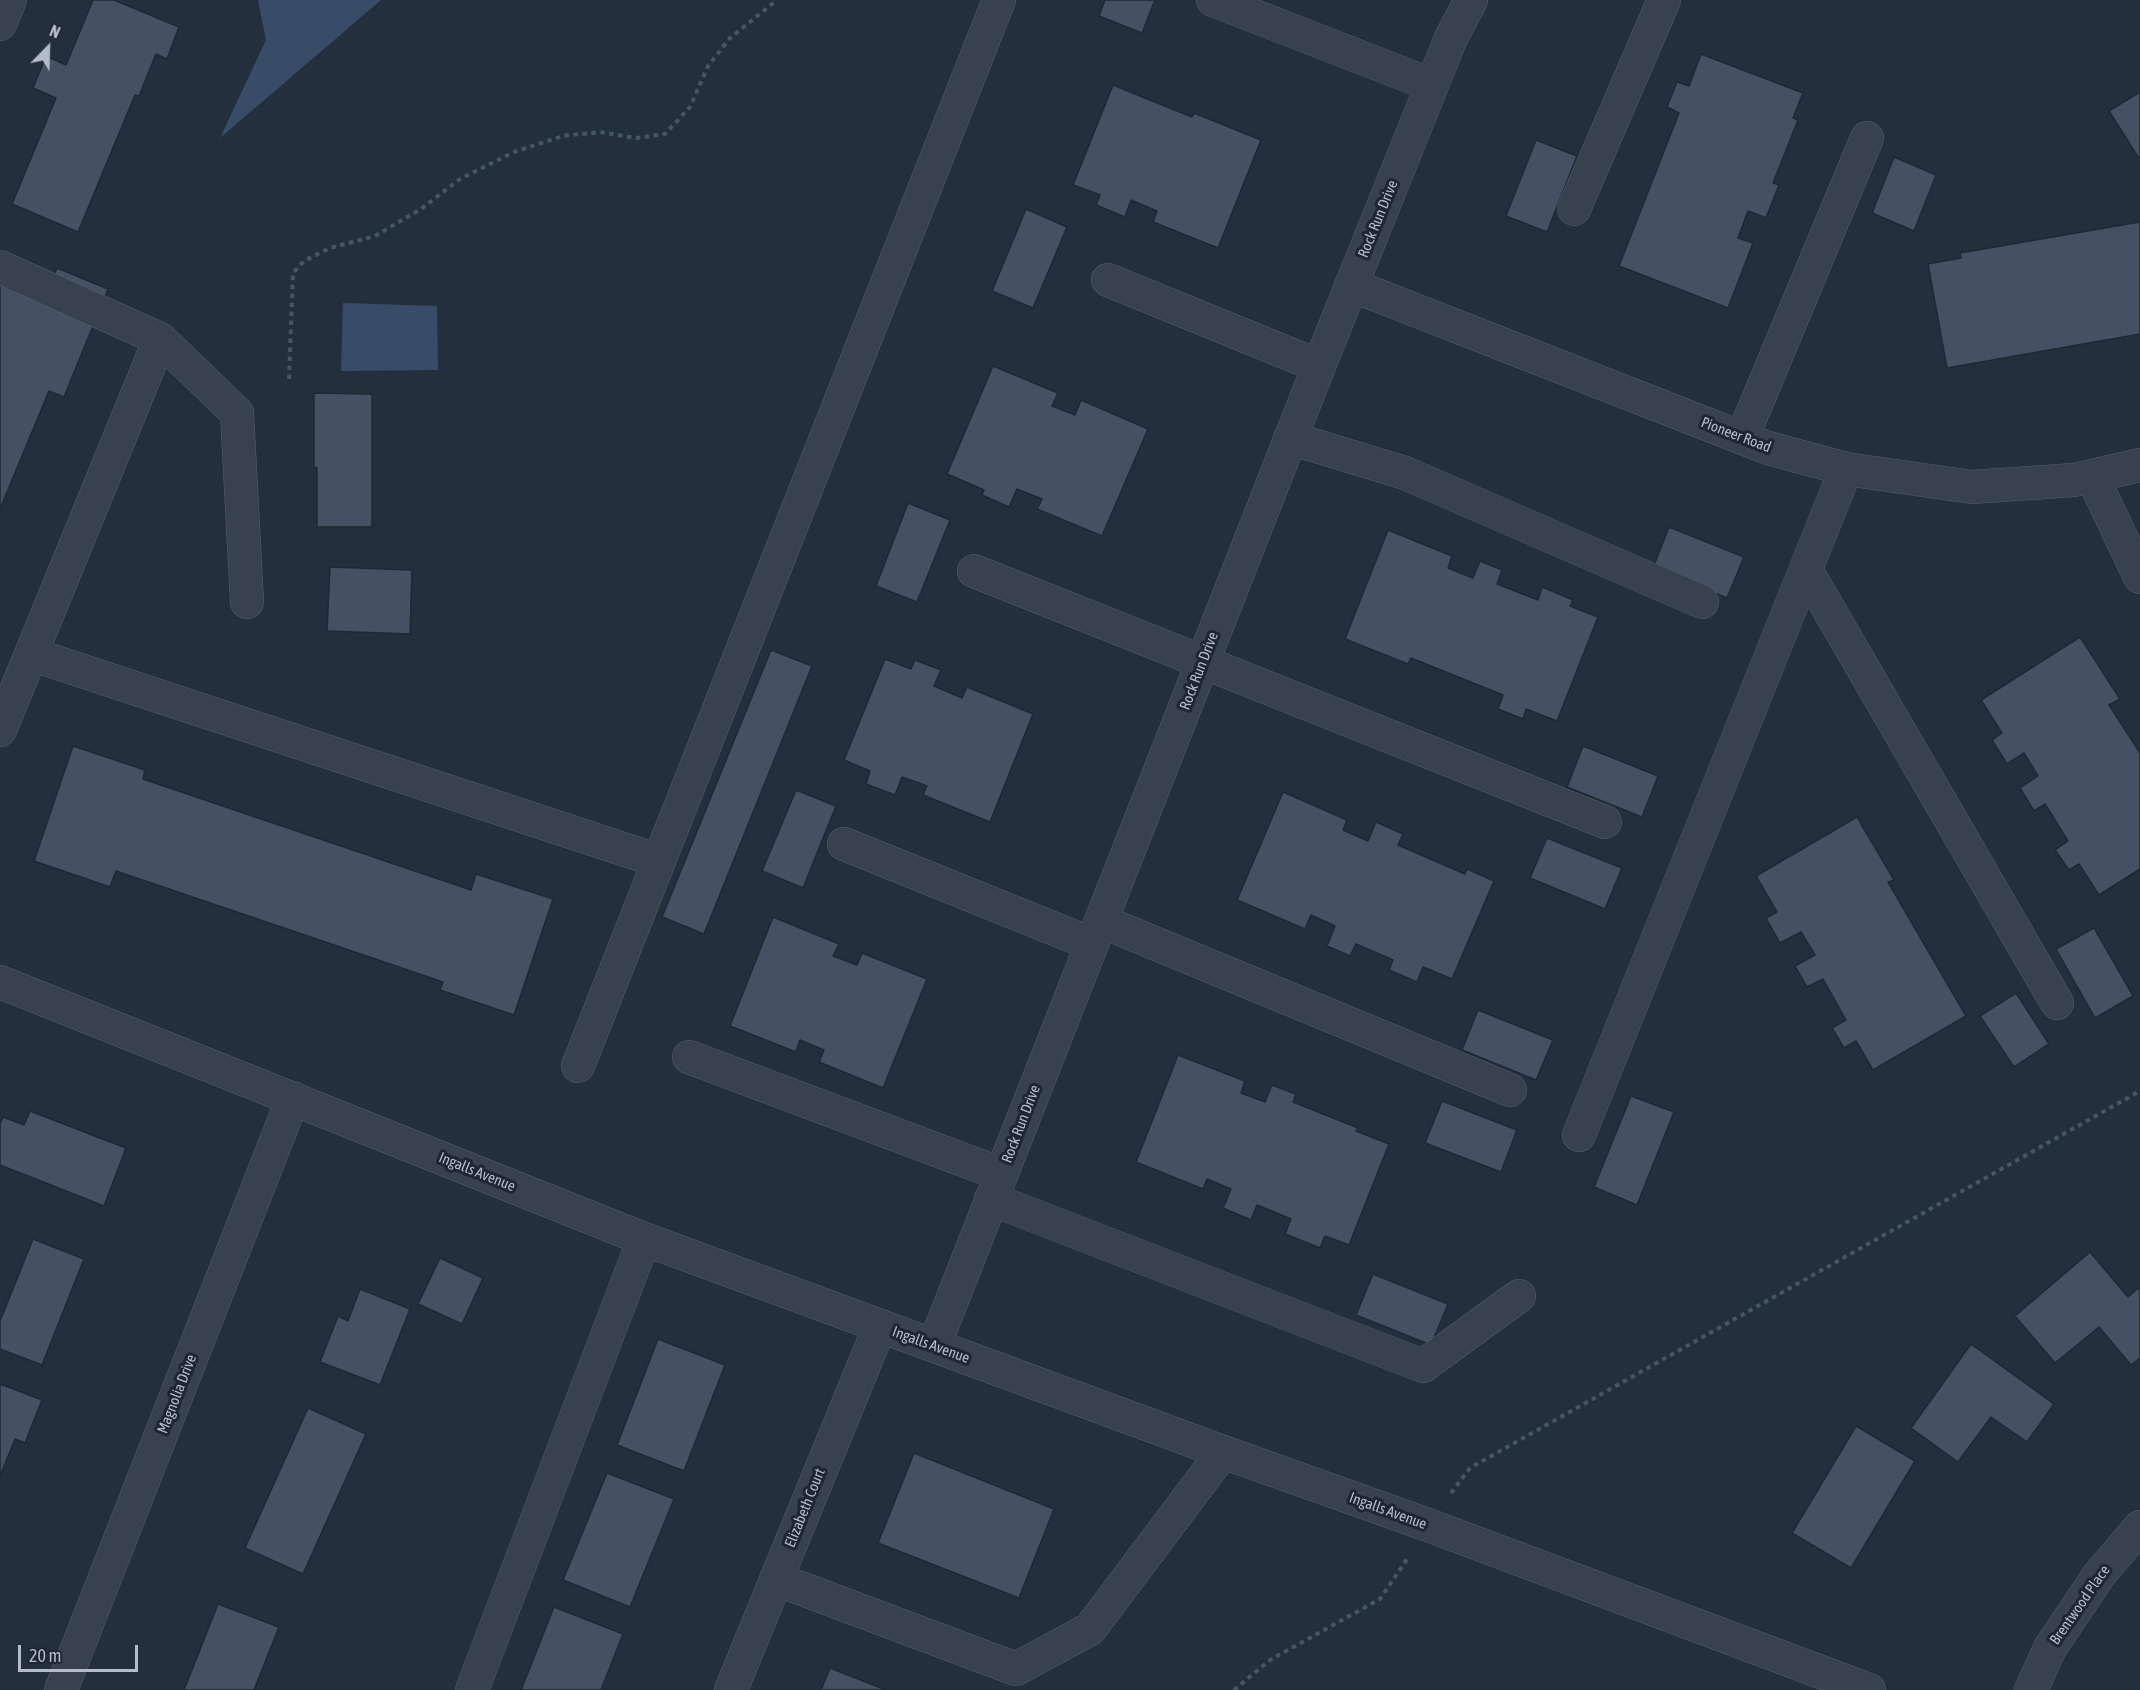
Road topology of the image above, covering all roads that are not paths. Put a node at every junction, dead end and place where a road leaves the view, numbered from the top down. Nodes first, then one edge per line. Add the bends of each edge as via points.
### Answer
1 (10, 0) edge
2 (999, 0) edge
3 (1213, 0) edge
4 (1471, 0) edge
5 (1664, 0) edge
6 (0, 24) edge
7 (1432, 85) junction
8 (1867, 138) dead end
9 (1574, 209) dead end
10 (0, 267) edge
11 (1108, 280) dead end
12 (1351, 285) junction
13 (160, 339) junction
14 (1319, 366) junction
15 (1290, 438) junction
16 (1742, 438) junction
17 (2140, 465) edge
18 (1846, 469) junction
19 (2092, 476) junction
20 (1806, 570) junction
21 (974, 571) dead end
22 (2140, 577) edge
23 (247, 602) dead end
24 (1702, 602) dead end
25 (31, 654) junction
26 (1202, 662) junction
27 (0, 730) edge
28 (1605, 822) dead end
29 (844, 844) dead end
30 (659, 861) junction
31 (1096, 932) junction
32 (0, 982) edge
33 (2057, 1003) dead end
34 (689, 1058) dead end
35 (578, 1066) dead end
36 (1510, 1090) dead end
37 (293, 1098) junction
38 (1579, 1135) dead end
39 (996, 1186) junction
40 (644, 1239) junction
41 (1519, 1296) dead end
42 (880, 1326) junction
43 (934, 1346) junction
44 (1223, 1452) junction
45 (2140, 1527) edge
46 (776, 1579) junction
47 (61, 1690) edge
48 (472, 1690) edge
49 (731, 1690) edge
50 (1869, 1690) edge
51 (2031, 1690) edge

1 - 6 street
2 - 30 street
3 - 7 street
4 - 7 street, Rock Run Drive
5 - 9 street
7 - 12 street, Rock Run Drive
8 - 16 street
10 - 13 street
11 - 14 street
12 - 14 street, Rock Run Drive
12 - 16 street, Pioneer Road
13 - 23 street via 237,413
13 - 25 street
14 - 15 street, Rock Run Drive
15 - 24 street via 1405,473
15 - 26 street, Rock Run Drive
16 - 18 street, Pioneer Road
17 - 19 street, Pioneer Road
18 - 19 street, Pioneer Road via 1972,488
18 - 20 street
19 - 22 street
20 - 33 street
20 - 38 street
21 - 26 street
25 - 27 street
25 - 30 street
26 - 28 street
26 - 31 street, Rock Run Drive
29 - 31 street
30 - 35 street
31 - 36 street
31 - 39 street, Rock Run Drive
32 - 37 street, Ingalls Avenue
34 - 39 street
37 - 40 street, Ingalls Avenue
37 - 47 street, Magnolia Drive
39 - 41 street via 1423,1366
39 - 43 street, Rock Run Drive
40 - 42 street, Ingalls Avenue
40 - 48 street
42 - 43 street, Ingalls Avenue
42 - 46 street, Elizabeth Court
43 - 44 street, Ingalls Avenue
44 - 46 street via 1090,1629 1016,1669
44 - 50 street, Ingalls Avenue
45 - 51 street, Brentwood Place via 2099,1575 2050,1648
46 - 49 street, Elizabeth Court

